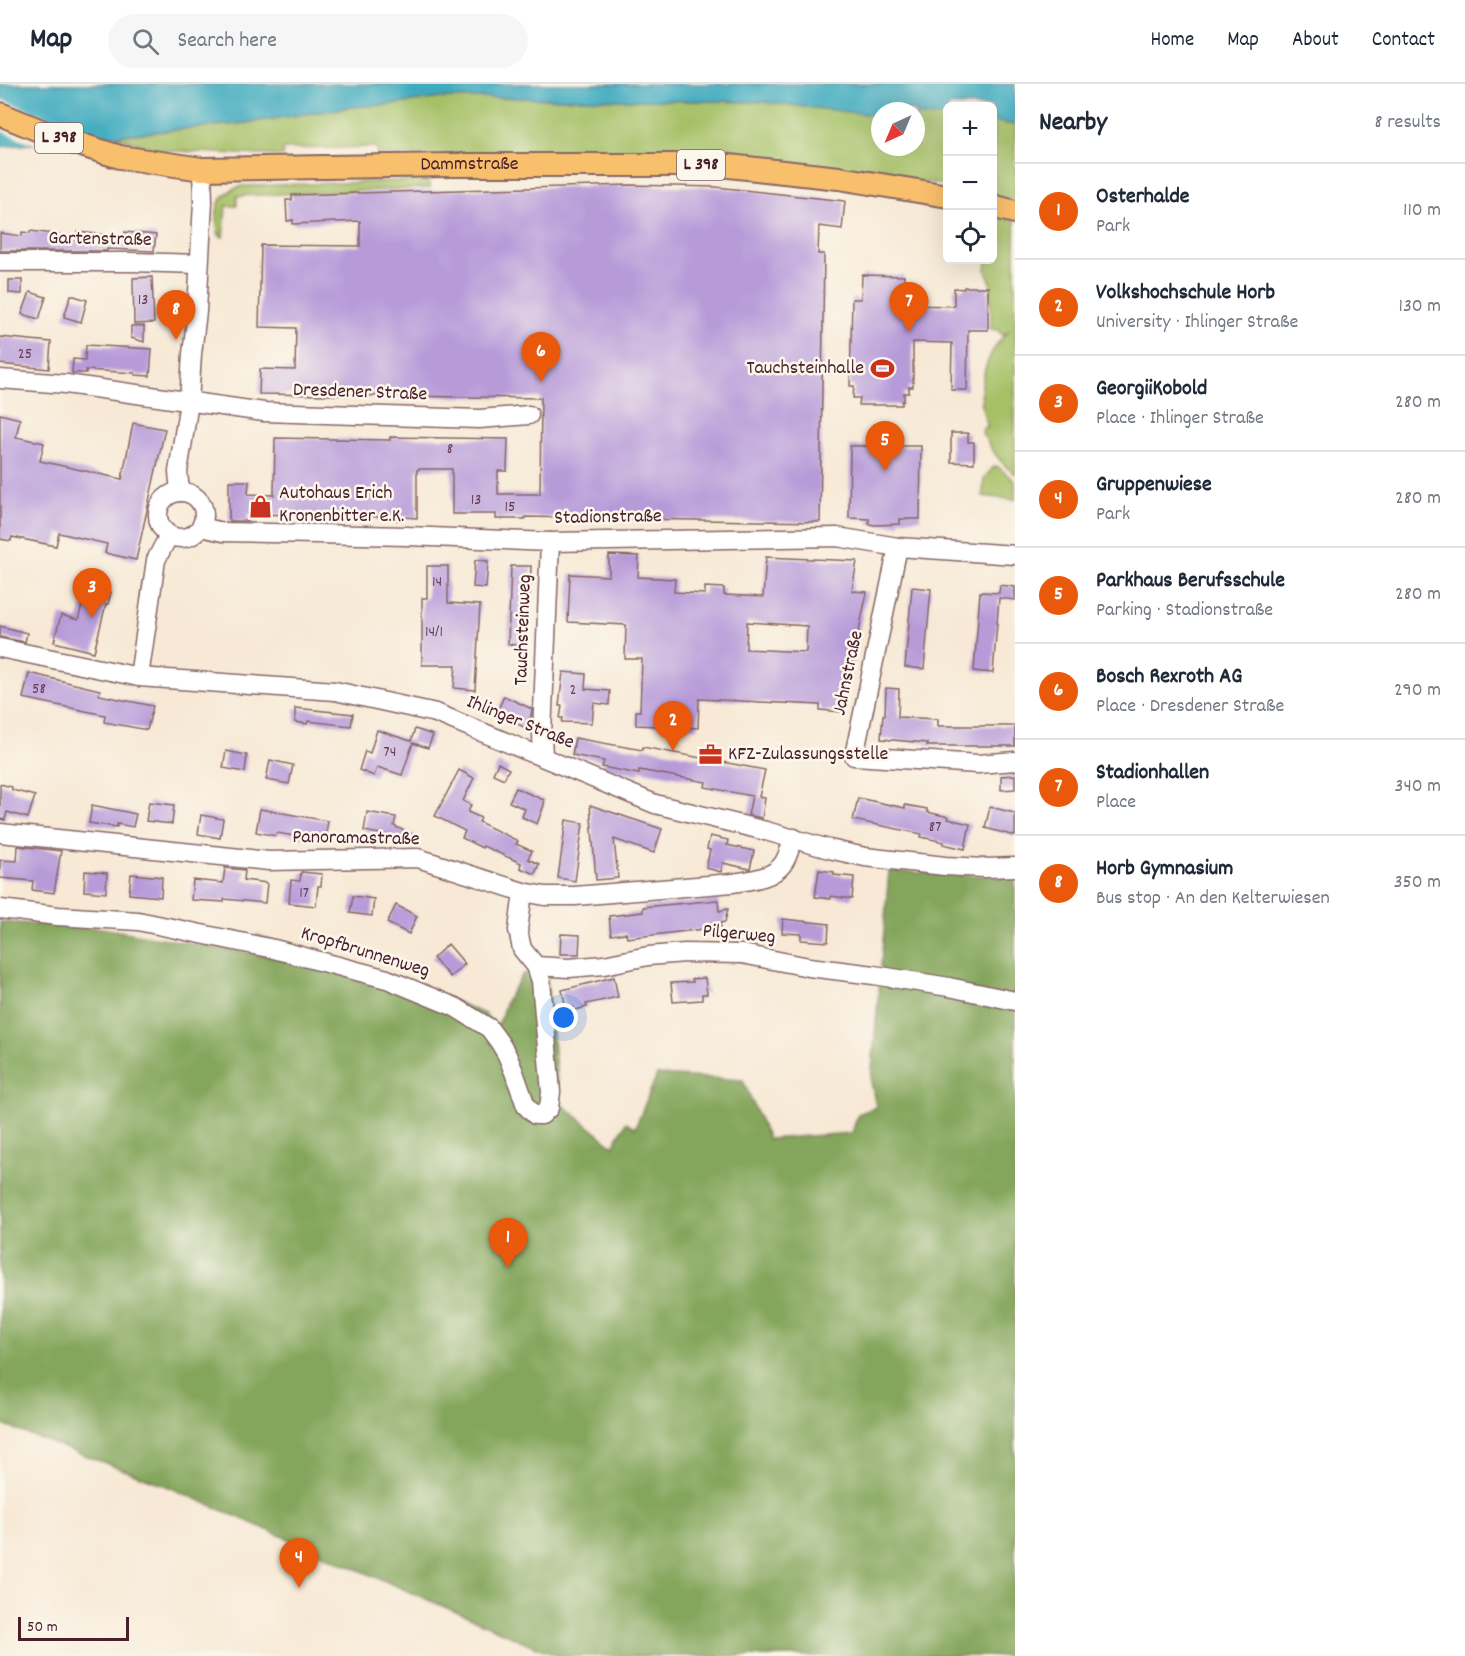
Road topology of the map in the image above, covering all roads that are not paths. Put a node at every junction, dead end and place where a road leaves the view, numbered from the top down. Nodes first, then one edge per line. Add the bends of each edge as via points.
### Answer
1 (0, 114) edge
2 (202, 169) junction
3 (943, 194) edge
4 (997, 207) edge
5 (1015, 212) edge
6 (0, 262) edge
7 (199, 264) junction
8 (0, 379) edge
9 (189, 402) junction
10 (529, 415) dead end
11 (180, 492) junction
12 (201, 527) junction
13 (169, 535) junction
14 (550, 542) junction
15 (898, 547) junction
16 (1015, 555) edge
17 (0, 648) edge
18 (139, 677) junction
19 (543, 757) junction
20 (1015, 761) edge
21 (0, 833) edge
22 (794, 838) junction
23 (1015, 867) edge
24 (523, 892) junction
25 (0, 909) edge
26 (536, 966) junction
27 (1015, 1001) edge

1 - 2 main road, Dammstraße / L 398 via 120,157
2 - 3 main road, Dammstraße / L 398 via 720,165
2 - 7 street
4 - 5 main road
6 - 7 street, Gartenstraße
7 - 9 street
8 - 9 street, Dresdener Straße via 66,384
9 - 10 street, Dresdener Straße via 264,412 479,419
9 - 11 street via 178,472
11 - 12 street via 194,496 202,506
11 - 13 street via 167,496 159,509 160,524
12 - 13 street via 187,538
12 - 14 street, Stadionstraße via 223,532
13 - 18 street via 156,560
14 - 15 street, Stadionstraße via 837,537
14 - 19 street, Tauchsteinweg
15 - 16 street, Stadionstraße
15 - 20 street, Jahnstraße via 854,756 978,764
17 - 18 street, Ihlinger Straße
18 - 19 street, Ihlinger Straße via 335,691 436,713
19 - 22 street, Ihlinger Straße via 655,804
21 - 24 street, Panoramastraße via 269,861 418,858
22 - 23 street, Ihlinger Straße via 865,857
22 - 24 street, Panoramastraße via 783,864 758,879 575,897
24 - 26 street via 518,930 522,949
25 - 26 street, Kropfbrunnenweg via 138,921 274,949 387,979 455,1007 489,1028 507,1055 526,1106 542,1115 549,1108 551,1092 541,981
26 - 27 street, Pilgerweg via 604,965 686,953 742,954

